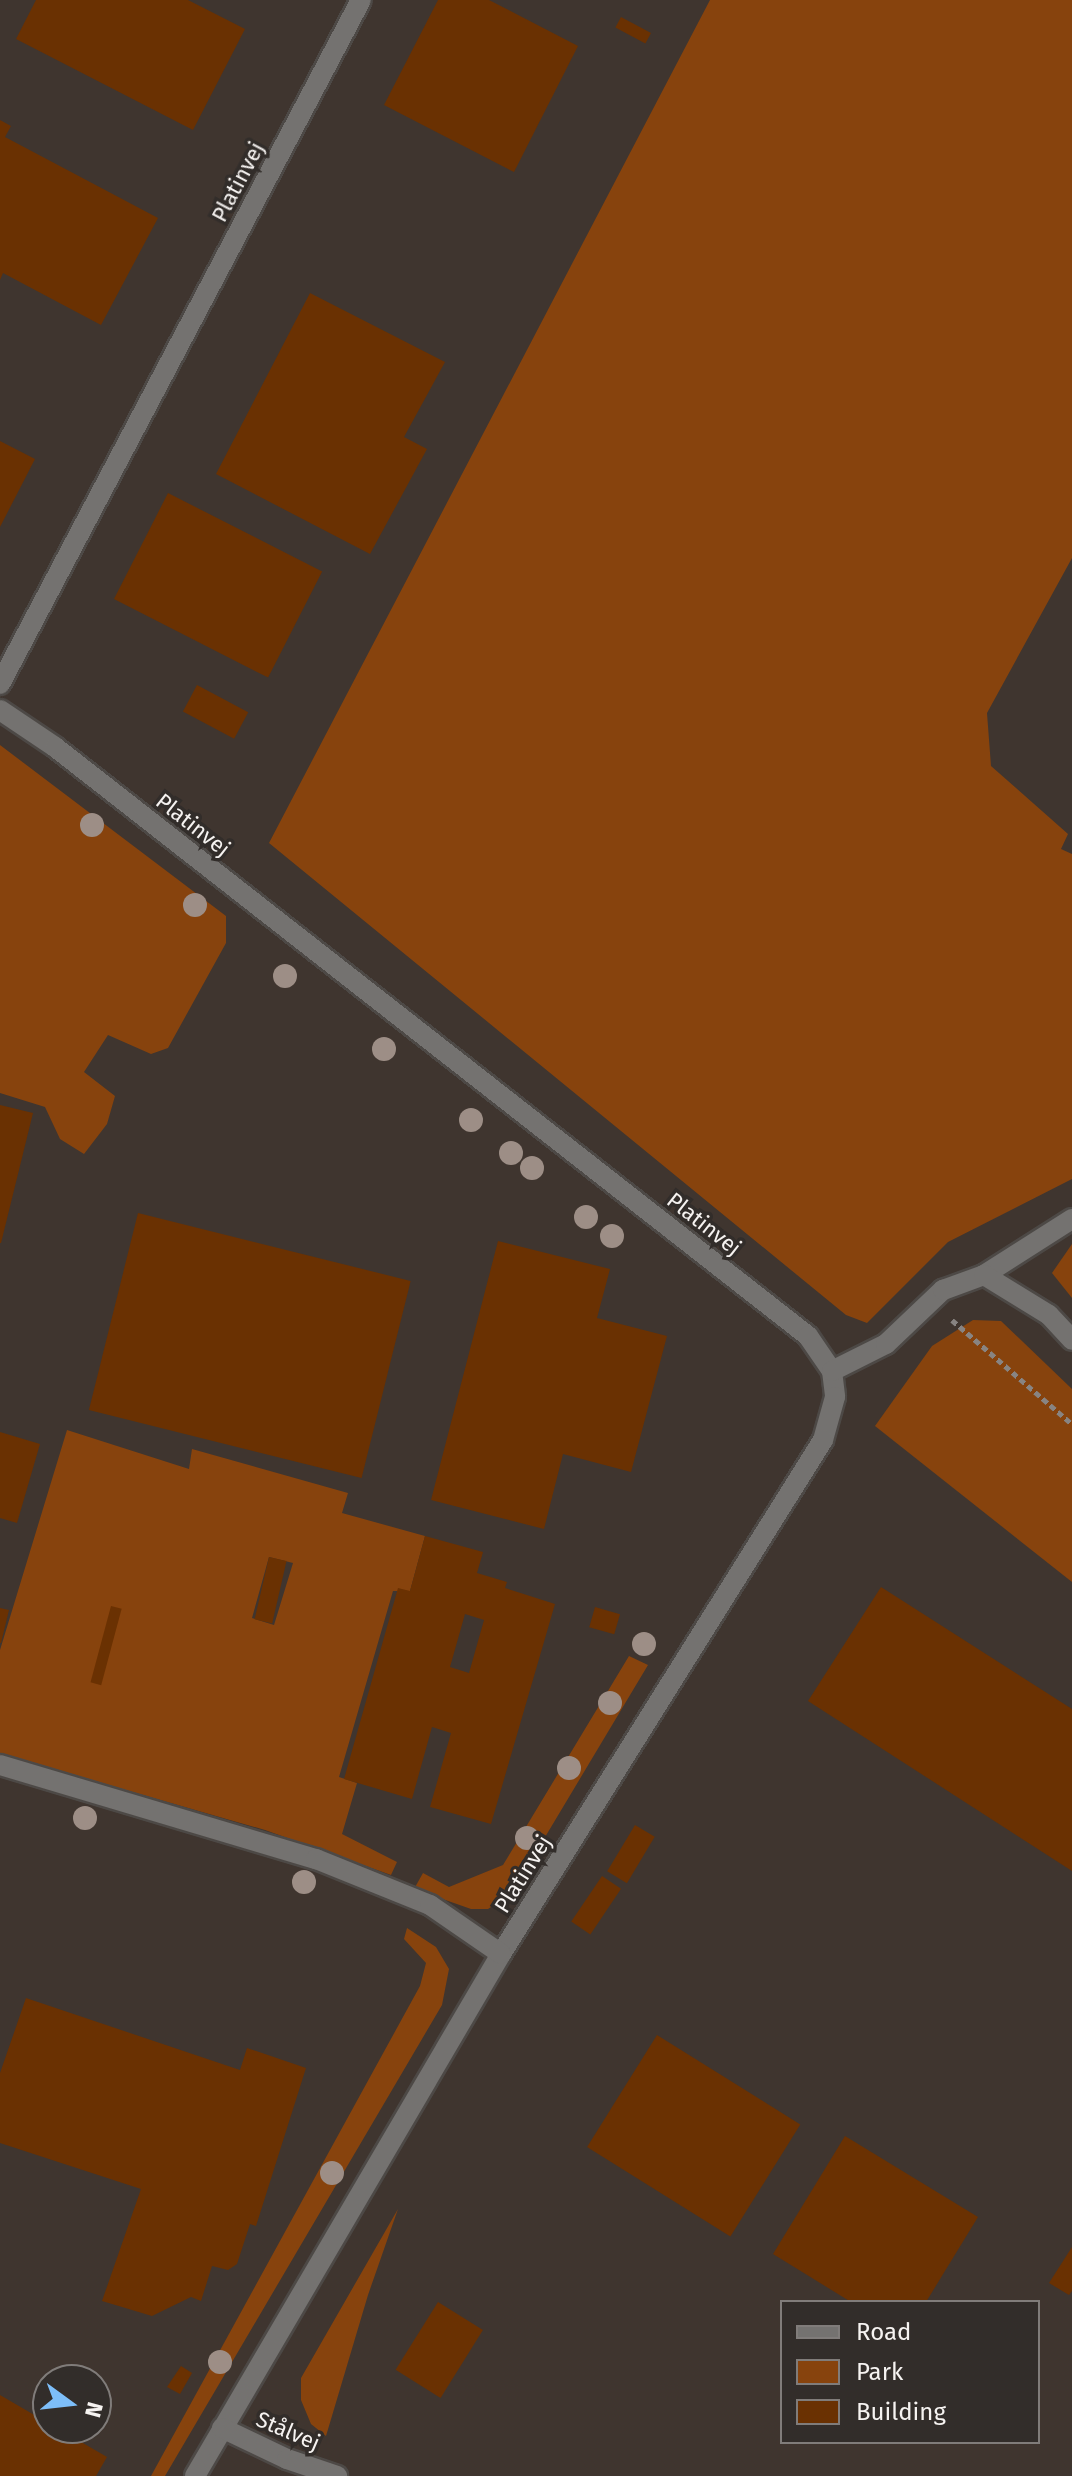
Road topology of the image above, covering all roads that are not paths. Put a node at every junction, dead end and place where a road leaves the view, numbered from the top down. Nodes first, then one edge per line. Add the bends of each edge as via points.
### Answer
1 (361, 0) edge
2 (0, 684) edge
3 (0, 710) edge
4 (1072, 1219) edge
5 (984, 1275) junction
6 (1072, 1340) edge
7 (832, 1371) junction
8 (0, 1765) edge
9 (501, 1954) junction
10 (222, 2428) junction
11 (195, 2476) edge
12 (337, 2476) edge

1 - 2 street, Platinvej
3 - 7 street, Platinvej via 55,747 808,1336
4 - 5 street
5 - 6 street via 1049,1315
5 - 7 street via 943,1290 886,1344
7 - 9 street, Platinvej via 835,1397 823,1440
8 - 9 street via 316,1859 430,1905
9 - 10 street, Platinvej
10 - 11 street, Platinvej
10 - 12 street, Stålvej

